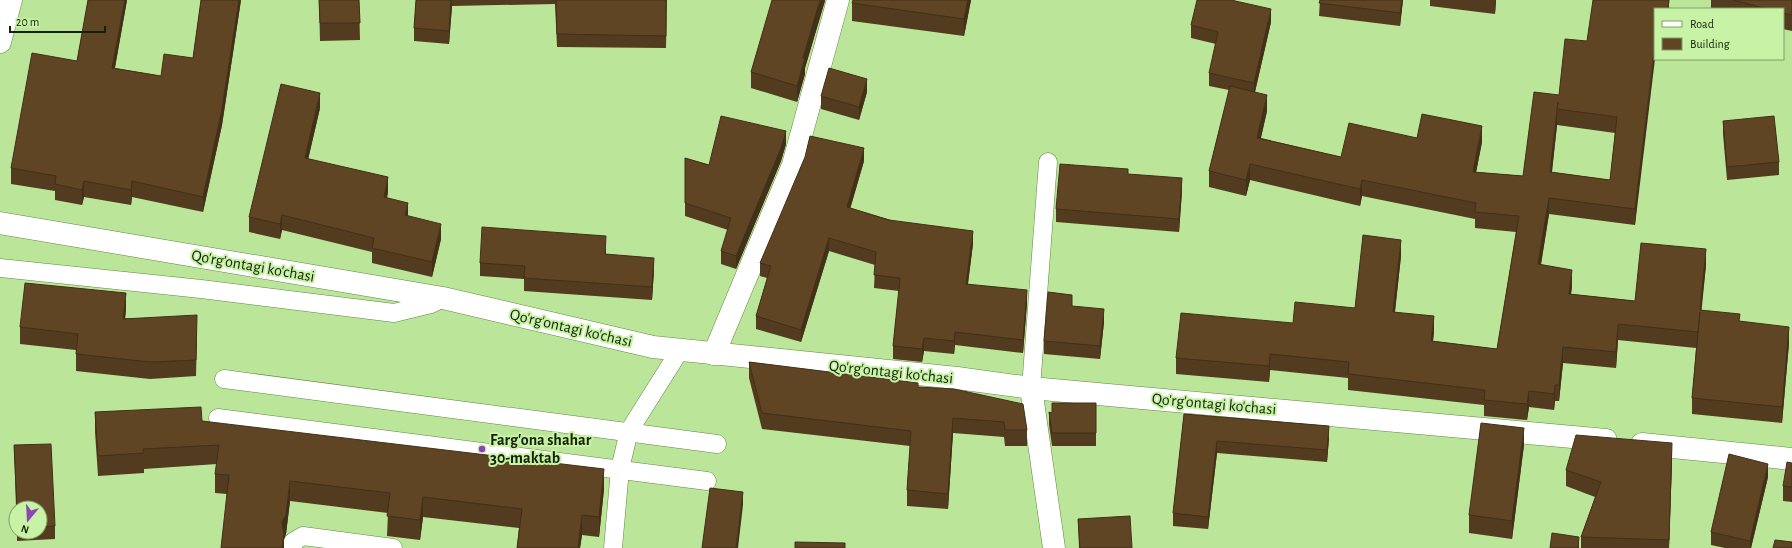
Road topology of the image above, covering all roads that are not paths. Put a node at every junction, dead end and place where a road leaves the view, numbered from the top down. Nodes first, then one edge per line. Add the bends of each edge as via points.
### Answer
1 (11, 0) edge
2 (838, 0) edge
3 (0, 42) edge
4 (1048, 162) dead end
5 (0, 223) edge
6 (0, 268) edge
7 (443, 298) junction
8 (680, 350) junction
9 (714, 354) junction
10 (224, 379) dead end
11 (1031, 388) junction
12 (218, 418) dead end
13 (629, 431) junction
14 (717, 444) dead end
15 (1792, 459) edge
16 (620, 469) junction
17 (707, 481) dead end
18 (293, 548) edge
19 (393, 548) edge
20 (613, 548) edge
21 (1054, 548) edge

1 - 3 street
2 - 9 street via 793,165
4 - 11 lane
5 - 7 street, Qo'rg'ontagi ko'chasi
6 - 7 lane via 394,313 431,304
7 - 8 street, Qo'rg'ontagi ko'chasi via 653,347
8 - 9 street, Qo'rg'ontagi ko'chasi
8 - 13 lane
9 - 11 street, Qo'rg'ontagi ko'chasi via 957,378
10 - 13 lane
11 - 15 street, Qo'rg'ontagi ko'chasi
11 - 21 street
12 - 16 lane
13 - 14 lane
13 - 16 lane
16 - 17 lane
16 - 20 lane
18 - 19 lane via 293,542 303,536

